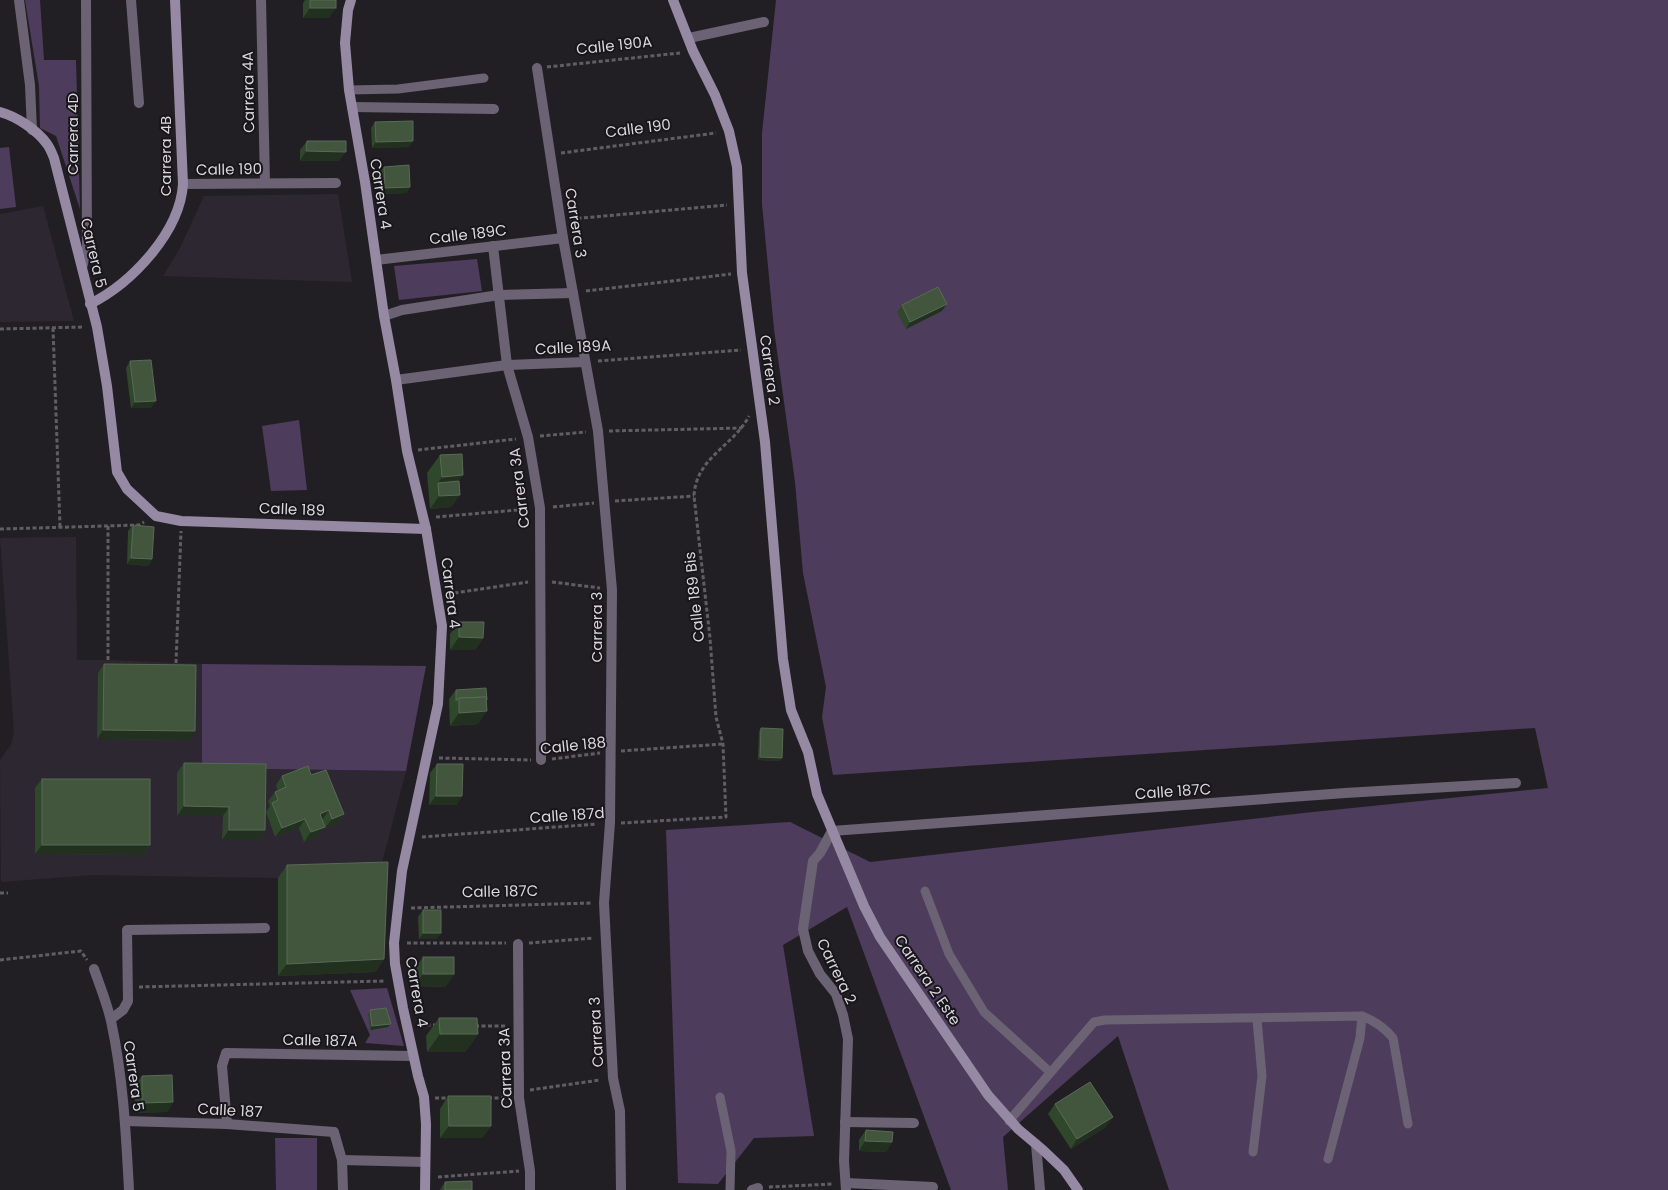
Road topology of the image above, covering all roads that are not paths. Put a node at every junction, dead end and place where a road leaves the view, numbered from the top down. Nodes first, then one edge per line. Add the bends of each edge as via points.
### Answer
1 (18, 0) edge
2 (86, 0) edge
3 (131, 0) edge
4 (175, 0) edge
5 (261, 0) edge
6 (351, 0) edge
7 (673, 0) edge
8 (764, 22) dead end
9 (689, 38) junction
10 (537, 68) road end
11 (484, 78) dead end
12 (349, 90) junction
13 (139, 103) dead end
14 (352, 107) junction
15 (494, 108) dead end
16 (0, 112) edge
17 (32, 130) junction
18 (336, 182) dead end
19 (183, 184) junction
20 (265, 184) junction
21 (563, 238) junction
22 (493, 246) junction
23 (376, 260) junction
24 (82, 267) junction
25 (573, 293) junction
26 (499, 295) junction
27 (90, 304) junction
28 (384, 316) junction
29 (585, 362) junction
30 (507, 365) junction
31 (396, 380) junction
32 (152, 512) joint
33 (426, 529) junction
34 (808, 752) joint
35 (541, 760) road end
36 (1516, 783) dead end
37 (832, 831) junction
38 (925, 891) dead end
39 (265, 928) dead end
40 (518, 944) road end
41 (94, 969) dead end
42 (1362, 1016) junction
43 (111, 1019) junction
44 (1258, 1019) junction
45 (414, 1056) junction
46 (1050, 1072) junction
47 (720, 1097) dead end
48 (1010, 1120) junction
49 (125, 1121) junction
50 (845, 1122) junction
51 (914, 1123) dead end
52 (227, 1124) junction
53 (1408, 1124) dead end
54 (1036, 1144) junction
55 (1253, 1152) dead end
56 (1328, 1159) dead end
57 (342, 1160) junction
58 (425, 1162) junction
59 (846, 1186) edge
60 (933, 1187) dead end
61 (129, 1190) edge
62 (343, 1190) edge
63 (425, 1190) edge
64 (530, 1190) edge
65 (621, 1190) edge
66 (730, 1190) edge
67 (1040, 1190) edge
68 (1078, 1190) edge

1 - 17 street via 30,85
2 - 24 street, Carrera 4D via 87,252
3 - 13 street
4 - 19 main road, Carrera 4B
5 - 20 street, Carrera 4A
6 - 12 main road, Carrera 4 via 346,43
7 - 9 main road, Carrera 2
8 - 9 street
9 - 34 main road, Carrera 2 via 729,132 736,167 742,273 765,442 783,659 791,710
10 - 21 street, Carrera 3
11 - 12 lane
12 - 14 main road, Carrera 4
14 - 15 street
14 - 23 main road, Carrera 4
16 - 17 main road
17 - 24 main road, Carrera 5 via 46,143 54,158
18 - 20 street, Calle 190
19 - 20 street, Calle 190
19 - 27 main road, Carrera 4B via 176,215 166,234 120,286
21 - 22 street, Calle 189C
21 - 25 street, Carrera 3
22 - 23 street, Calle 189C
22 - 26 street, Carrera 3A
23 - 28 main road, Carrera 4
24 - 27 main road, Carrera 5
25 - 26 street
25 - 29 street, Carrera 3
26 - 28 street via 402,310
26 - 30 street, Carrera 3A
27 - 32 main road, Carrera 5 via 107,386 116,472 127,489
28 - 31 main road, Carrera 4
29 - 30 street, Calle 189A
29 - 65 street, Carrera 3 via 598,431 612,590 610,823 604,903 613,1078 620,1111
30 - 31 street, Calle 189A
30 - 35 street, Carrera 3A via 528,437 540,508
31 - 33 main road, Carrera 4 via 407,451
32 - 33 main road, Calle 189 via 181,521
33 - 45 main road, Carrera 4 via 442,626 438,704 402,870 394,943 398,981
34 - 37 main road, Carrera 2 Este via 817,794
36 - 37 street, Calle 187C
37 - 48 main road, Carrera 2 Este via 880,937 988,1095
37 - 50 street, Carrera 2 via 813,861 803,929 808,951 836,994 848,1039
38 - 46 lane via 949,954 984,1012
39 - 43 street via 127,930 128,1001 123,1010
40 - 64 street, Carrera 3A via 519,1095
41 - 43 street, Carrera 5
42 - 44 lane
42 - 53 lane via 1386,1028 1393,1038
42 - 56 lane via 1360,1038
43 - 49 street, Carrera 5
44 - 46 lane via 1094,1022
44 - 55 lane via 1262,1076
45 - 52 street, Calle 187A via 226,1054 222,1066
45 - 58 main road, Carrera 4 via 424,1098
46 - 48 lane
47 - 66 lane via 732,1151
48 - 54 main road, Carrera 2 Este
49 - 52 street, Calle 187
49 - 61 street, Carrera 5
50 - 51 street
50 - 59 street, Carrera 2
52 - 57 street, Calle 187 via 334,1132
54 - 67 street
54 - 68 main road, Carrera 2 Este via 1064,1170
57 - 58 street
57 - 62 street
58 - 63 main road, Carrera 4
59 - 60 street

